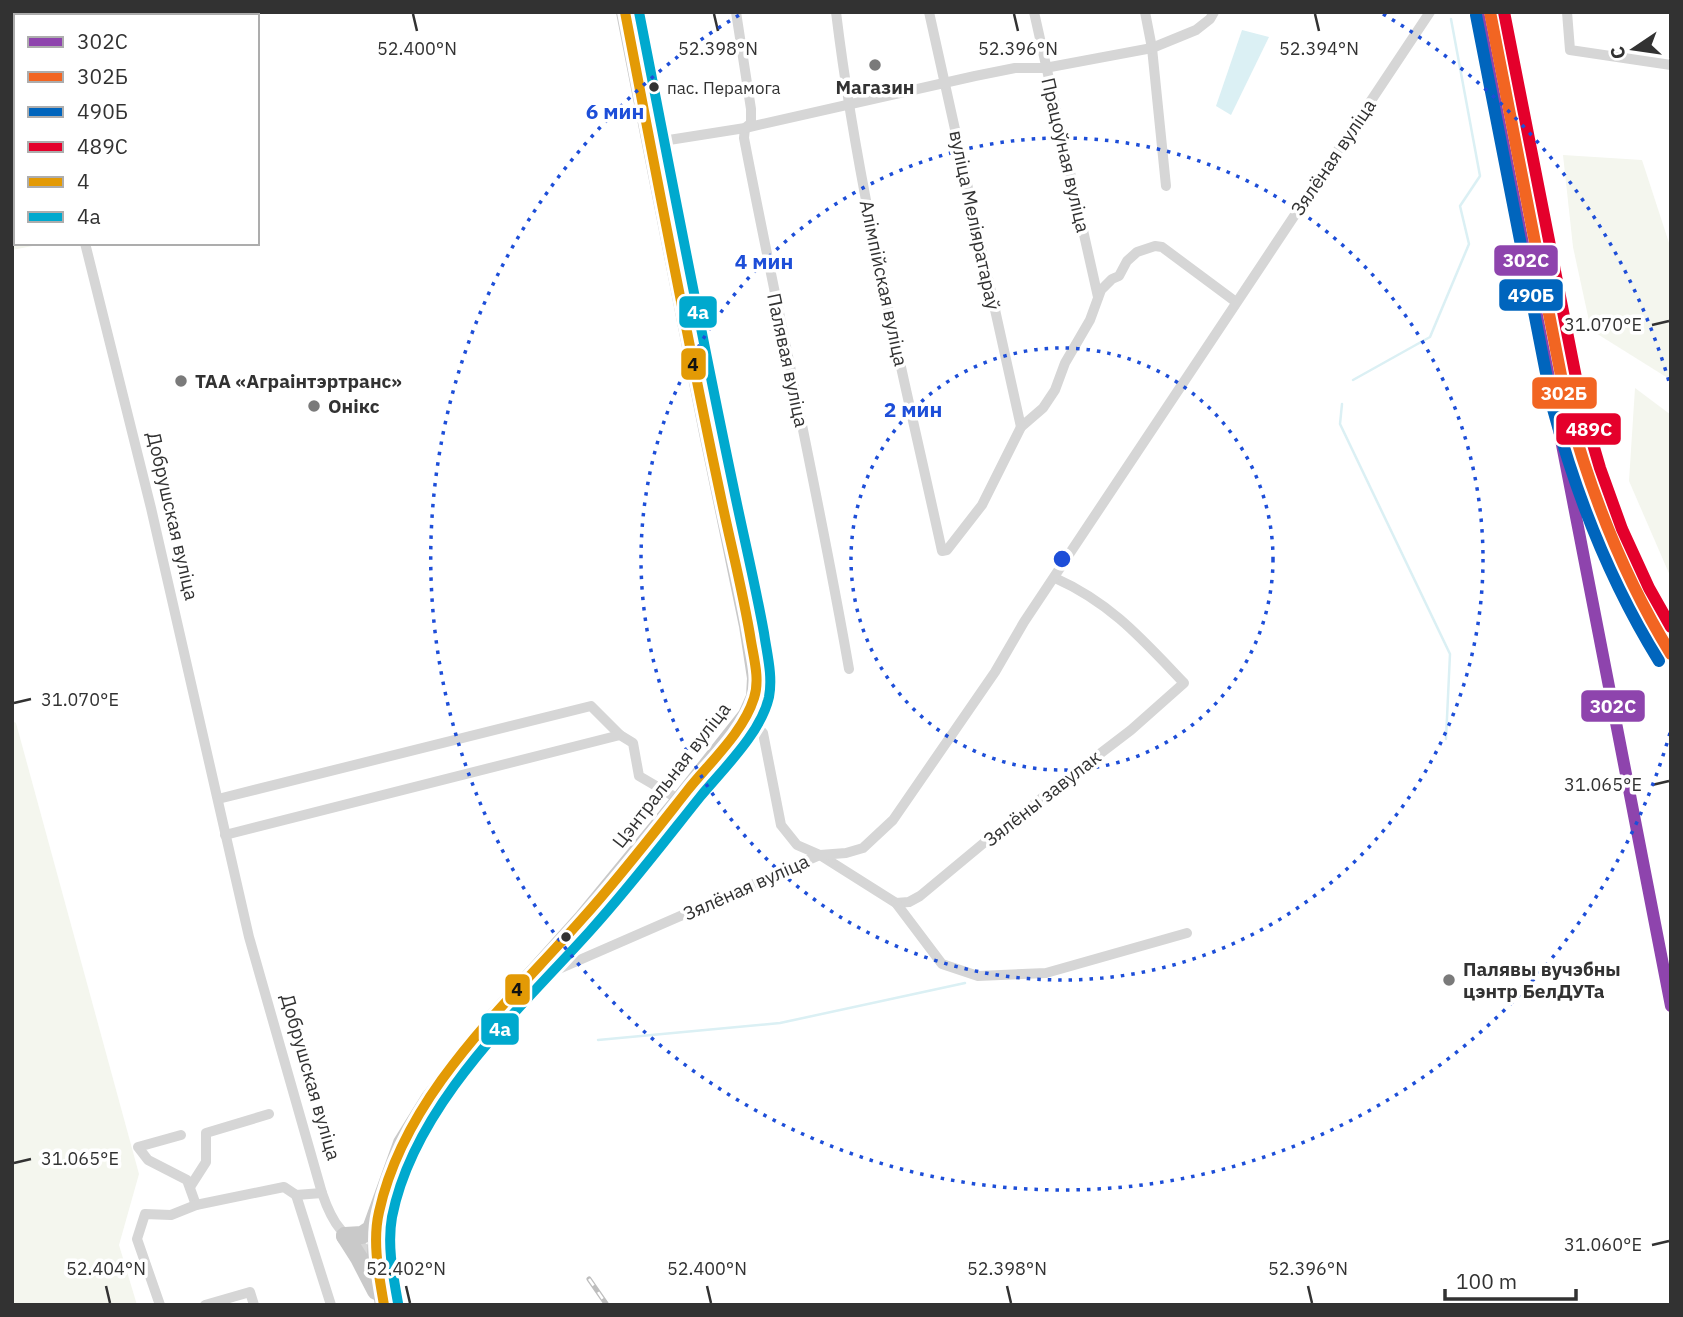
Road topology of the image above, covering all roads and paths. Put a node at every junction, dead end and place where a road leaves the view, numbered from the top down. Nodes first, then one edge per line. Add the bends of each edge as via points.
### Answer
1 (625, 12) edge
2 (736, 12) edge
3 (836, 12) edge
4 (929, 12) edge
5 (1034, 12) edge
6 (1145, 12) edge
7 (1214, 12) edge
8 (1430, 12) edge
9 (1567, 12) edge
10 (1152, 48) junction
11 (1671, 65) edge
12 (1045, 68) junction
13 (944, 82) junction
14 (847, 104) junction
15 (745, 128) junction
16 (650, 143) junction
17 (1166, 186) dead end
18 (85, 245) edge
19 (1098, 297) junction
20 (1236, 302) junction
21 (1020, 427) junction
22 (1055, 578) junction
23 (849, 669) dead end
24 (747, 715) junction
25 (620, 735) junction
26 (218, 799) junction
27 (680, 800) junction
28 (225, 835) junction
29 (820, 855) junction
30 (896, 903) junction
31 (1187, 933) dead end
32 (520, 986) junction
33 (269, 1114) dead end
34 (181, 1135) dead end
35 (190, 1187) junction
36 (322, 1193) junction
37 (296, 1195) junction
38 (196, 1205) junction
39 (379, 1213) junction
40 (345, 1236) junction
41 (376, 1256) junction
42 (160, 1305) edge
43 (205, 1305) edge
44 (254, 1305) edge
45 (331, 1305) edge
46 (383, 1305) edge

1 - 16 main road, Цэнтральная вуліца
2 - 15 street, Палявая вуліца via 751,109 751,123
3 - 14 street, Алімпійская вуліца
4 - 13 street, вуліца Меліяратараў
5 - 12 street, Працоўная вуліца
6 - 10 street
7 - 10 street via 1196,30
8 - 20 street, Зялёная вуліца
9 - 11 street via 1570,50
10 - 12 street
10 - 17 street
12 - 13 street via 1015,68
12 - 19 street, Працоўная вуліца
13 - 14 street
13 - 21 street, вуліца Меліяратараў
14 - 15 street
14 - 21 street, Алімпійская вуліца via 942,551 982,505
15 - 16 street
15 - 23 street, Палявая вуліца
16 - 24 main road, Цэнтральная вуліца via 748,626 756,678 755,697
18 - 26 street, Добрушская вуліца
19 - 20 street via 1136,252 1155,246
19 - 21 street via 1055,390 1043,408
20 - 22 street, Зялёная вуліца
22 - 29 street, Зялёная вуліца via 893,820 863,848
22 - 30 street, Зялёны завулак via 1106,606 1184,683 920,896
24 - 27 main road, Цэнтральная вуліца
24 - 29 street via 762,733 781,825 797,845
25 - 26 street via 591,706
25 - 27 street via 633,743 639,776
25 - 28 street
26 - 28 street, Добрушская вуліца
27 - 32 main road, Цэнтральная вуліца
28 - 36 street, Добрушская вуліца via 249,937
29 - 30 street
29 - 32 street, Зялёная вуліца
30 - 31 street via 942,964 978,976 1046,973
32 - 39 main road, Цэнтральная вуліца via 412,1125 389,1174
33 - 35 street via 206,1133 206,1162
34 - 35 street via 138,1147 148,1160 187,1180
35 - 38 street
36 - 37 street
36 - 40 street, Добрушская вуліца via 335,1225
37 - 38 street via 284,1186
37 - 45 street
38 - 42 street via 171,1215 145,1213 137,1239
39 - 40 main road via 362,1236
39 - 41 main road, Цэнтральная вуліца
40 - 41 street, Добрушская вуліца
40 - 46 main road
41 - 46 main road
43 - 44 street via 250,1292

